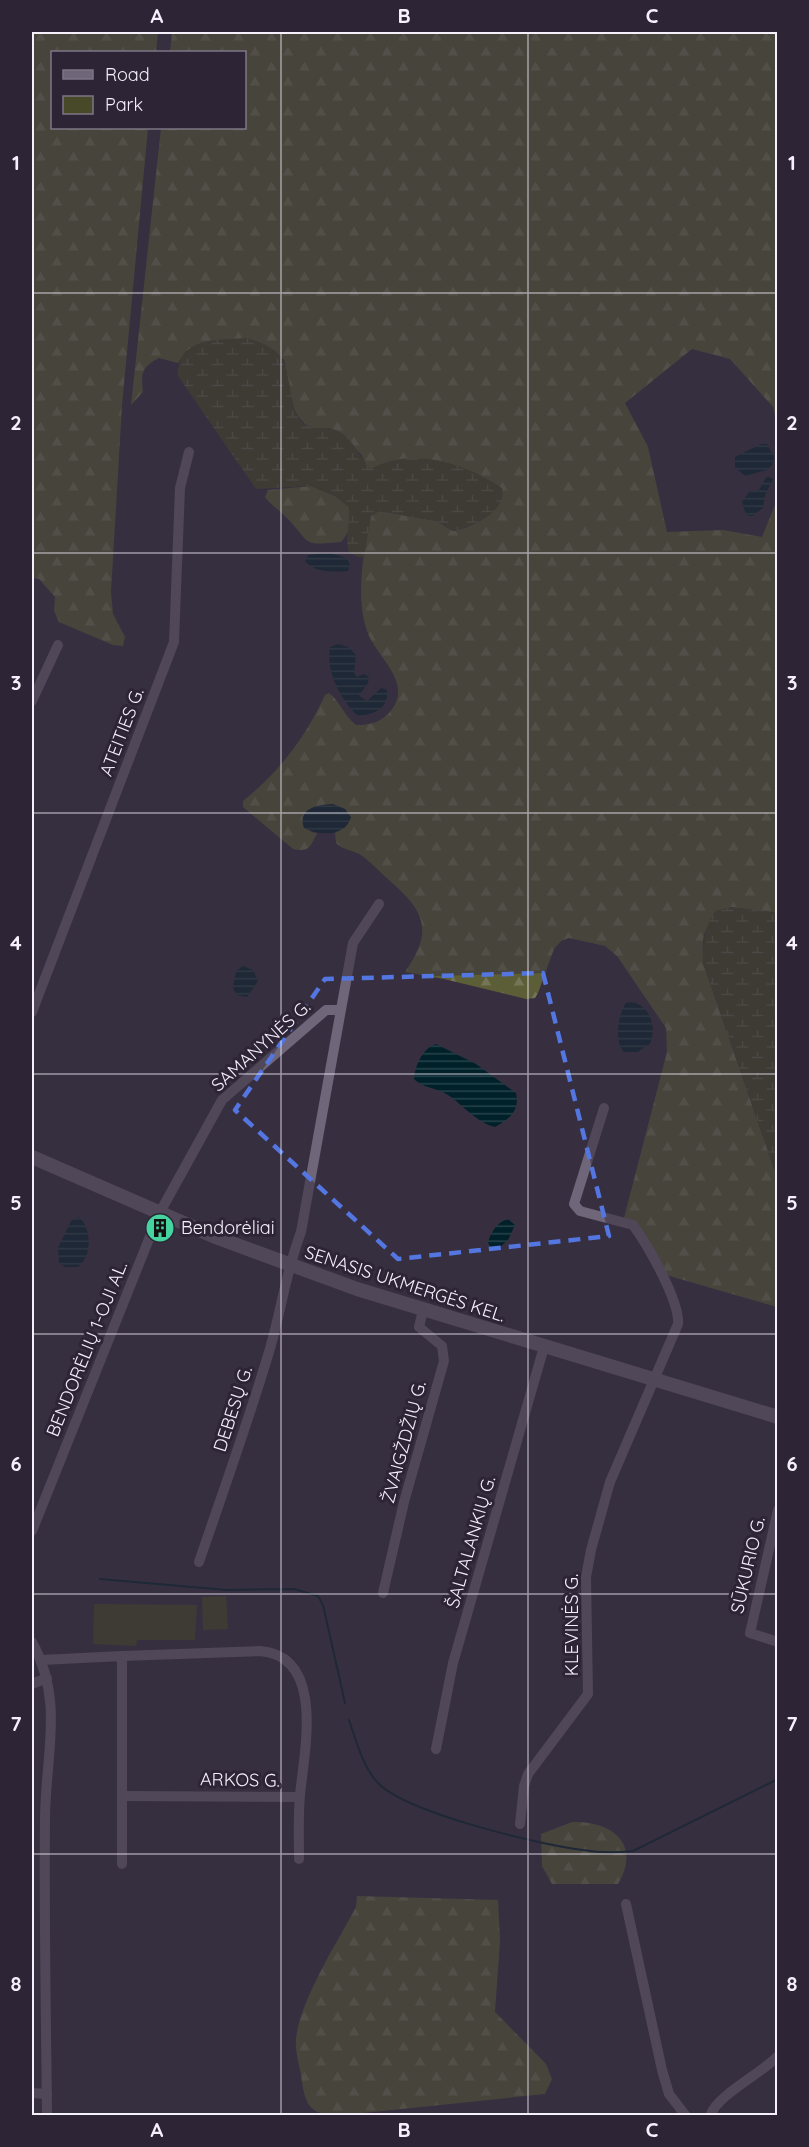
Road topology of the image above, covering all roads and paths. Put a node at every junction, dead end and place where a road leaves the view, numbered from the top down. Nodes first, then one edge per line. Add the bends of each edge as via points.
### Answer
1 (189, 452) dead end
2 (58, 645) dead end
3 (32, 701) edge
4 (379, 904) dead end
5 (340, 1010) junction
6 (32, 1012) edge
7 (604, 1108) dead end
8 (32, 1157) edge
9 (159, 1214) junction
10 (288, 1264) junction
11 (423, 1310) junction
12 (544, 1347) junction
13 (652, 1379) junction
14 (777, 1417) edge
15 (777, 1510) edge
16 (32, 1531) edge
17 (199, 1562) dead end
18 (383, 1593) dead end
19 (32, 1642) edge
20 (777, 1642) edge
21 (122, 1656) junction
22 (41, 1660) junction
23 (47, 1678) junction
24 (32, 1684) edge
25 (436, 1749) dead end
26 (122, 1796) junction
27 (299, 1797) junction
28 (520, 1824) dead end
29 (299, 1859) dead end
30 (122, 1864) dead end
31 (626, 1904) dead end
32 (777, 2056) edge
33 (32, 2093) edge
34 (47, 2094) junction
35 (47, 2115) edge
36 (686, 2115) edge
37 (710, 2115) edge

1 - 6 street, ATEITIES G. via 180,488 171,653
2 - 3 street
4 - 5 street, SAMANYNĖS G. via 353,943
5 - 9 street, SAMANYNĖS G. via 326,1010 222,1100
5 - 10 street, SAMANYNĖS G. via 301,1232
7 - 13 street, KLEVINĖS G. via 574,1204 580,1211 633,1226 666,1287 678,1324
8 - 9 main road, SENASIS UKMERGĖS KEL.
9 - 10 main road, SENASIS UKMERGĖS KEL.
9 - 16 street, BENDORĖLIŲ 1-OJI AL.
10 - 11 main road, SENASIS UKMERGĖS KEL.
10 - 17 street, DEBESŲ G. via 285,1293 269,1351
11 - 12 main road, SENASIS UKMERGĖS KEL.
11 - 18 street, ŽVAIGŽDŽIŲ G. via 419,1327 442,1346 444,1361
12 - 13 main road, SENASIS UKMERGĖS KEL.
12 - 25 street, ŠALTALANKIŲ G. via 453,1662
13 - 14 main road, SENASIS UKMERGĖS KEL.
13 - 28 street, KLEVINĖS G. via 610,1482 591,1550 586,1577 588,1694 528,1774
15 - 20 street, SŪKURIO G. via 750,1633
19 - 22 street
21 - 22 street, ARKOS G.
21 - 26 street
21 - 27 street, ARKOS G. via 260,1651 275,1653 289,1662 300,1680 309,1720
22 - 23 street
23 - 24 street
23 - 34 street via 52,1713 45,1817
26 - 27 street, ARKOS G.
26 - 30 street
27 - 29 street
31 - 36 street via 667,2086 675,2105
32 - 37 street via 722,2100
33 - 34 street
34 - 35 street

